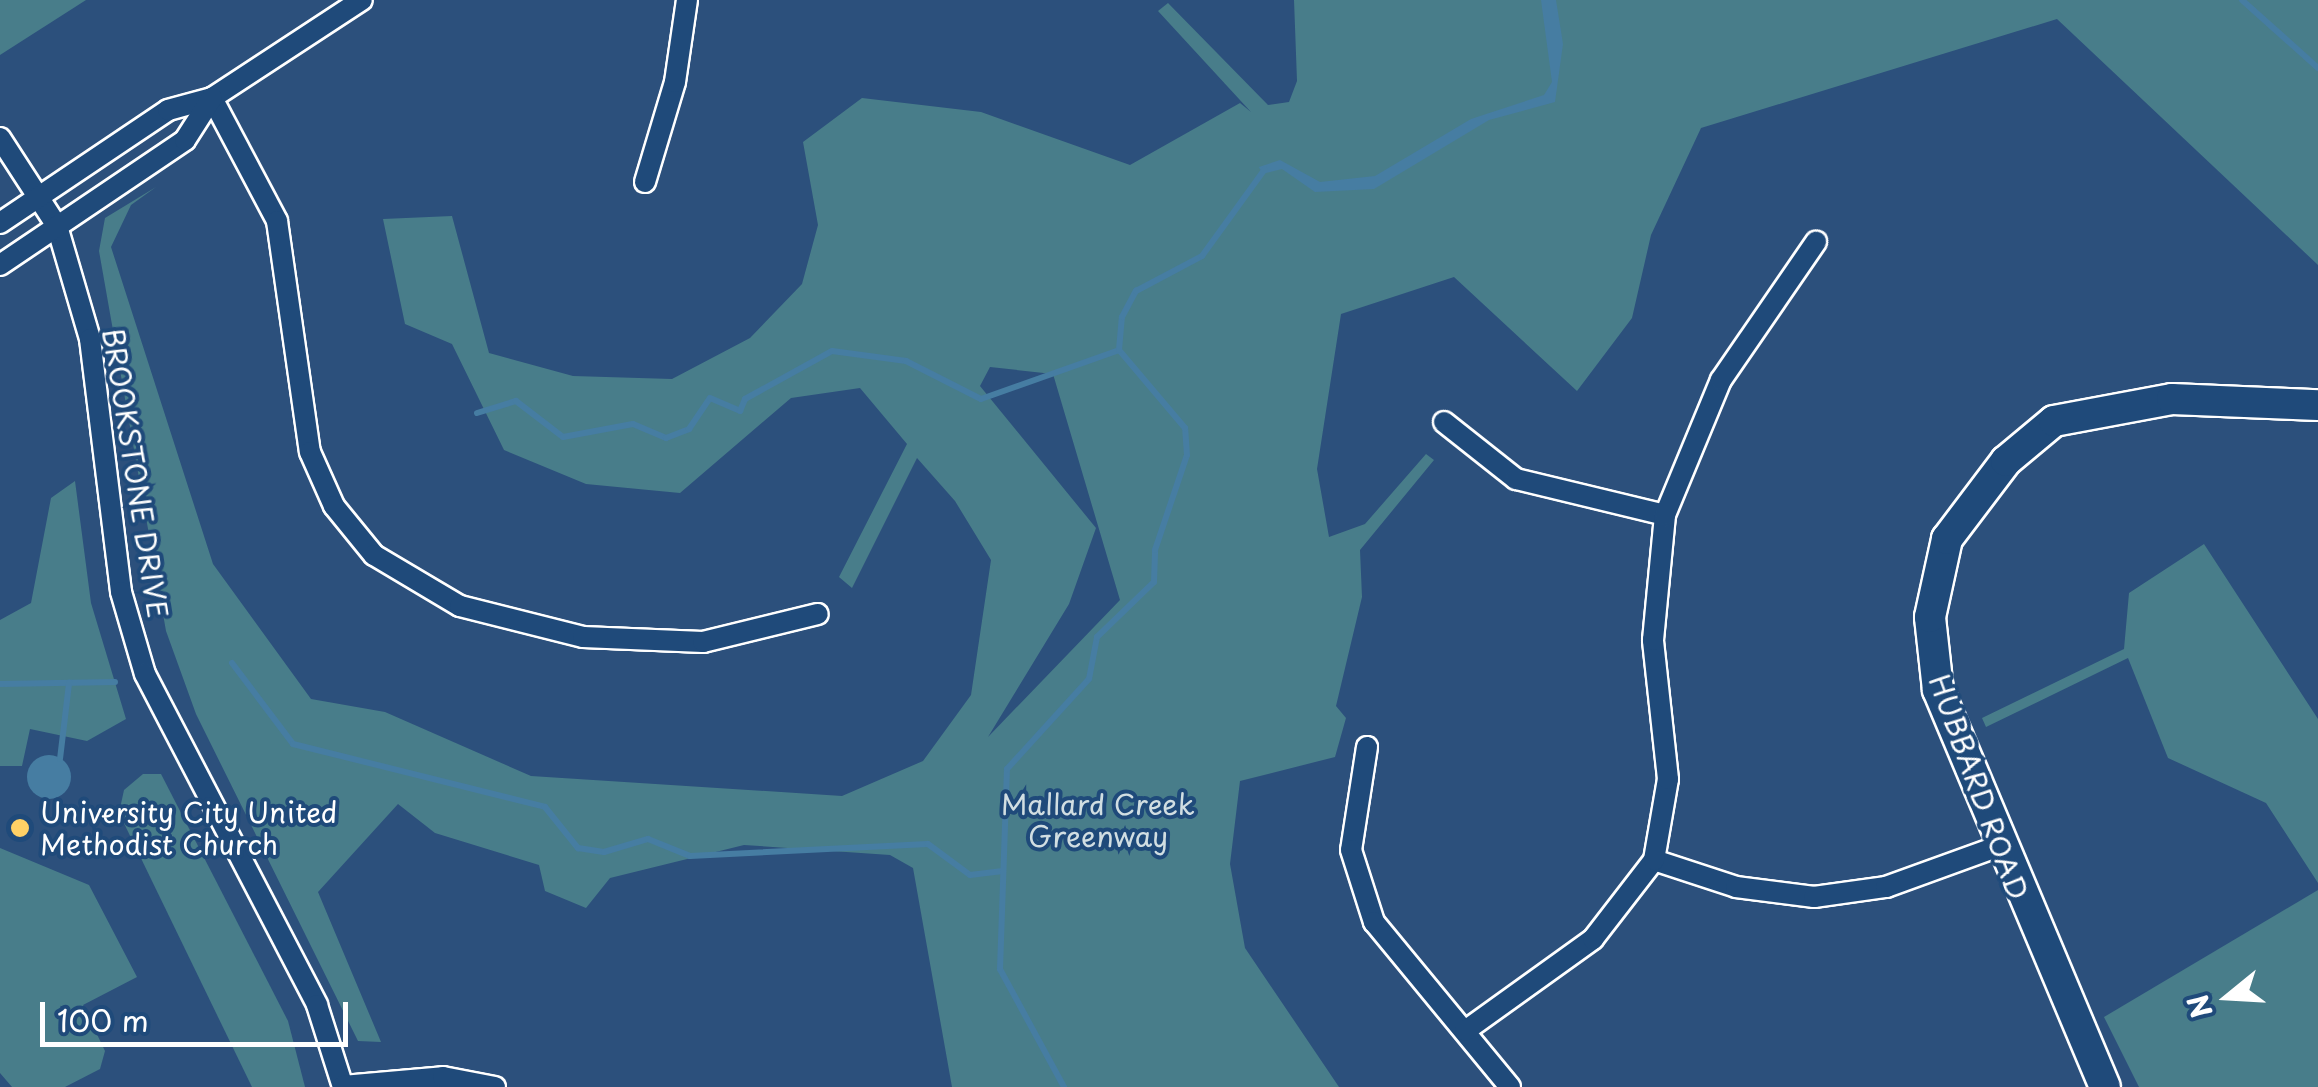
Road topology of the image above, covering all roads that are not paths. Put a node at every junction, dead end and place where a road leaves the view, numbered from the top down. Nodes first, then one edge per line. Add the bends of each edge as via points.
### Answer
1 (362, 0) edge
2 (687, 0) edge
3 (212, 98) junction
4 (0, 138) edge
5 (645, 182) dead end
6 (40, 196) junction
7 (0, 223) edge
8 (58, 226) junction
9 (1816, 242) dead end
10 (0, 265) edge
11 (2318, 404) edge
12 (1444, 422) dead end
13 (1665, 515) junction
14 (818, 614) dead end
15 (1368, 747) dead end
16 (1999, 846) junction
17 (1654, 860) junction
18 (1466, 1031) junction
19 (343, 1086) edge
20 (495, 1087) edge
21 (1510, 1087) edge
22 (2105, 1087) edge

1 - 3 street
2 - 5 street
3 - 6 street via 168,110
3 - 8 street via 184,140
3 - 14 street via 277,221 310,452 334,506 374,555 460,606 583,637 703,642
4 - 6 street, BROOKSTONE DRIVE
6 - 7 street
6 - 8 street, BROOKSTONE DRIVE
8 - 10 street
8 - 19 street, BROOKSTONE DRIVE via 90,339 121,592 144,674 316,1004
9 - 13 street via 1721,380
11 - 16 main road, HUBBARD ROAD via 2096,406 2030,437 1980,489 1947,540 1931,654
12 - 13 street via 1516,479
13 - 17 street via 1654,640 1668,779
15 - 18 street via 1351,850 1357,879 1374,922
16 - 17 street via 1886,887 1814,896 1736,887
16 - 22 main road, HUBBARD ROAD
17 - 18 street via 1594,939
18 - 21 street
19 - 20 street via 443,1077

